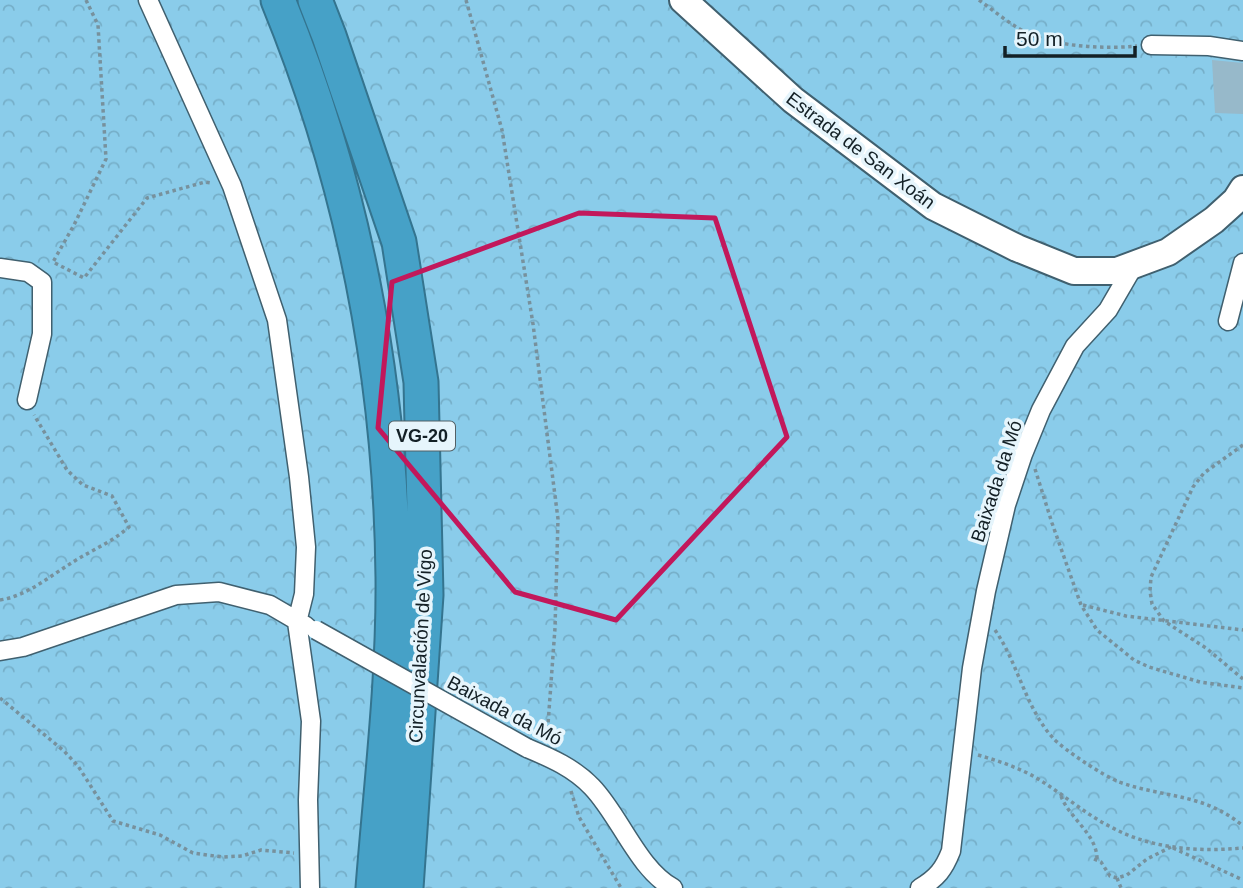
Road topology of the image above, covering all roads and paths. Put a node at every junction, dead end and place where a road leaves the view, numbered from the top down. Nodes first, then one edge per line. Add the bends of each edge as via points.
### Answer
1 (86, 0) edge
2 (148, 0) edge
3 (278, 0) edge
4 (315, 0) edge
5 (466, 0) edge
6 (683, 0) edge
7 (979, 0) edge
8 (1151, 45) joint
9 (1243, 51) edge
10 (232, 186) junction
11 (1243, 192) edge
12 (1243, 263) edge
13 (1133, 267) junction
14 (0, 268) edge
15 (1228, 321) dead end
16 (27, 400) joint
17 (1243, 445) edge
18 (1023, 454) junction
19 (0, 600) edge
20 (1082, 605) junction
21 (982, 616) junction
22 (1164, 621) junction
23 (297, 622) junction
24 (1243, 630) edge
25 (0, 651) edge
26 (1243, 679) edge
27 (1243, 688) edge
28 (0, 698) edge
29 (962, 754) junction
30 (545, 755) junction
31 (568, 782) dead end
32 (1060, 794) junction
33 (1243, 827) edge
34 (1171, 847) junction
35 (1243, 848) edge
36 (310, 854) junction
37 (1117, 878) junction
38 (1243, 880) edge
39 (310, 888) edge
40 (373, 888) edge
41 (406, 888) edge
42 (621, 888) edge
43 (673, 888) edge
44 (920, 888) edge
45 (1122, 888) edge

1 - 10 path via 98,25 106,159 53,262 84,278 147,198 205,182
2 - 10 street
3 - 40 highway, Circunvalación de Vigo / VG-20 via 325,131 347,210 376,349 385,430 393,643
4 - 41 highway, Circunvalación de Vigo / VG-20 via 398,242 421,382 426,595
5 - 30 path via 502,130 558,519
6 - 13 street, Estrada de San Xoán via 793,100 933,206 1074,271
7 - 8 path via 1035,36 1108,49
8 - 9 street
10 - 23 street via 277,320 306,547 304,594
11 - 13 street, Estrada de San Xoán via 1168,252
12 - 15 street
13 - 18 street, Baixada da Mó via 1108,310 1075,346
14 - 16 street via 28,272 42,282 41,334
16 - 19 path via 67,470 83,485 112,496 129,527 39,584
17 - 22 path via 1204,473 1193,487 1151,577 1152,604
18 - 20 path via 1035,469
18 - 21 street, Baixada da Mó via 1006,505
20 - 22 path
20 - 27 path via 1097,630 1134,660 1200,681
21 - 29 street, Baixada da Mó
21 - 33 path via 1004,642 1043,725 1061,745 1119,782 1196,800 1218,808
22 - 24 path
22 - 26 path
23 - 25 street, Baixada da Mó via 270,605 219,592 176,595
23 - 30 street, Baixada da Mó, bridge
23 - 36 street via 311,721
28 - 36 path via 78,766 113,821 160,835 193,853 222,857 261,850
29 - 32 path via 1022,770
29 - 44 street, Baixada da Mó via 951,851 939,874
30 - 43 street, Baixada da Mó via 593,788 651,870
31 - 42 path via 579,817
32 - 34 path via 1108,826
32 - 37 path via 1095,846 1096,859
34 - 35 path
34 - 37 path
34 - 38 path
36 - 39 street
37 - 45 path

